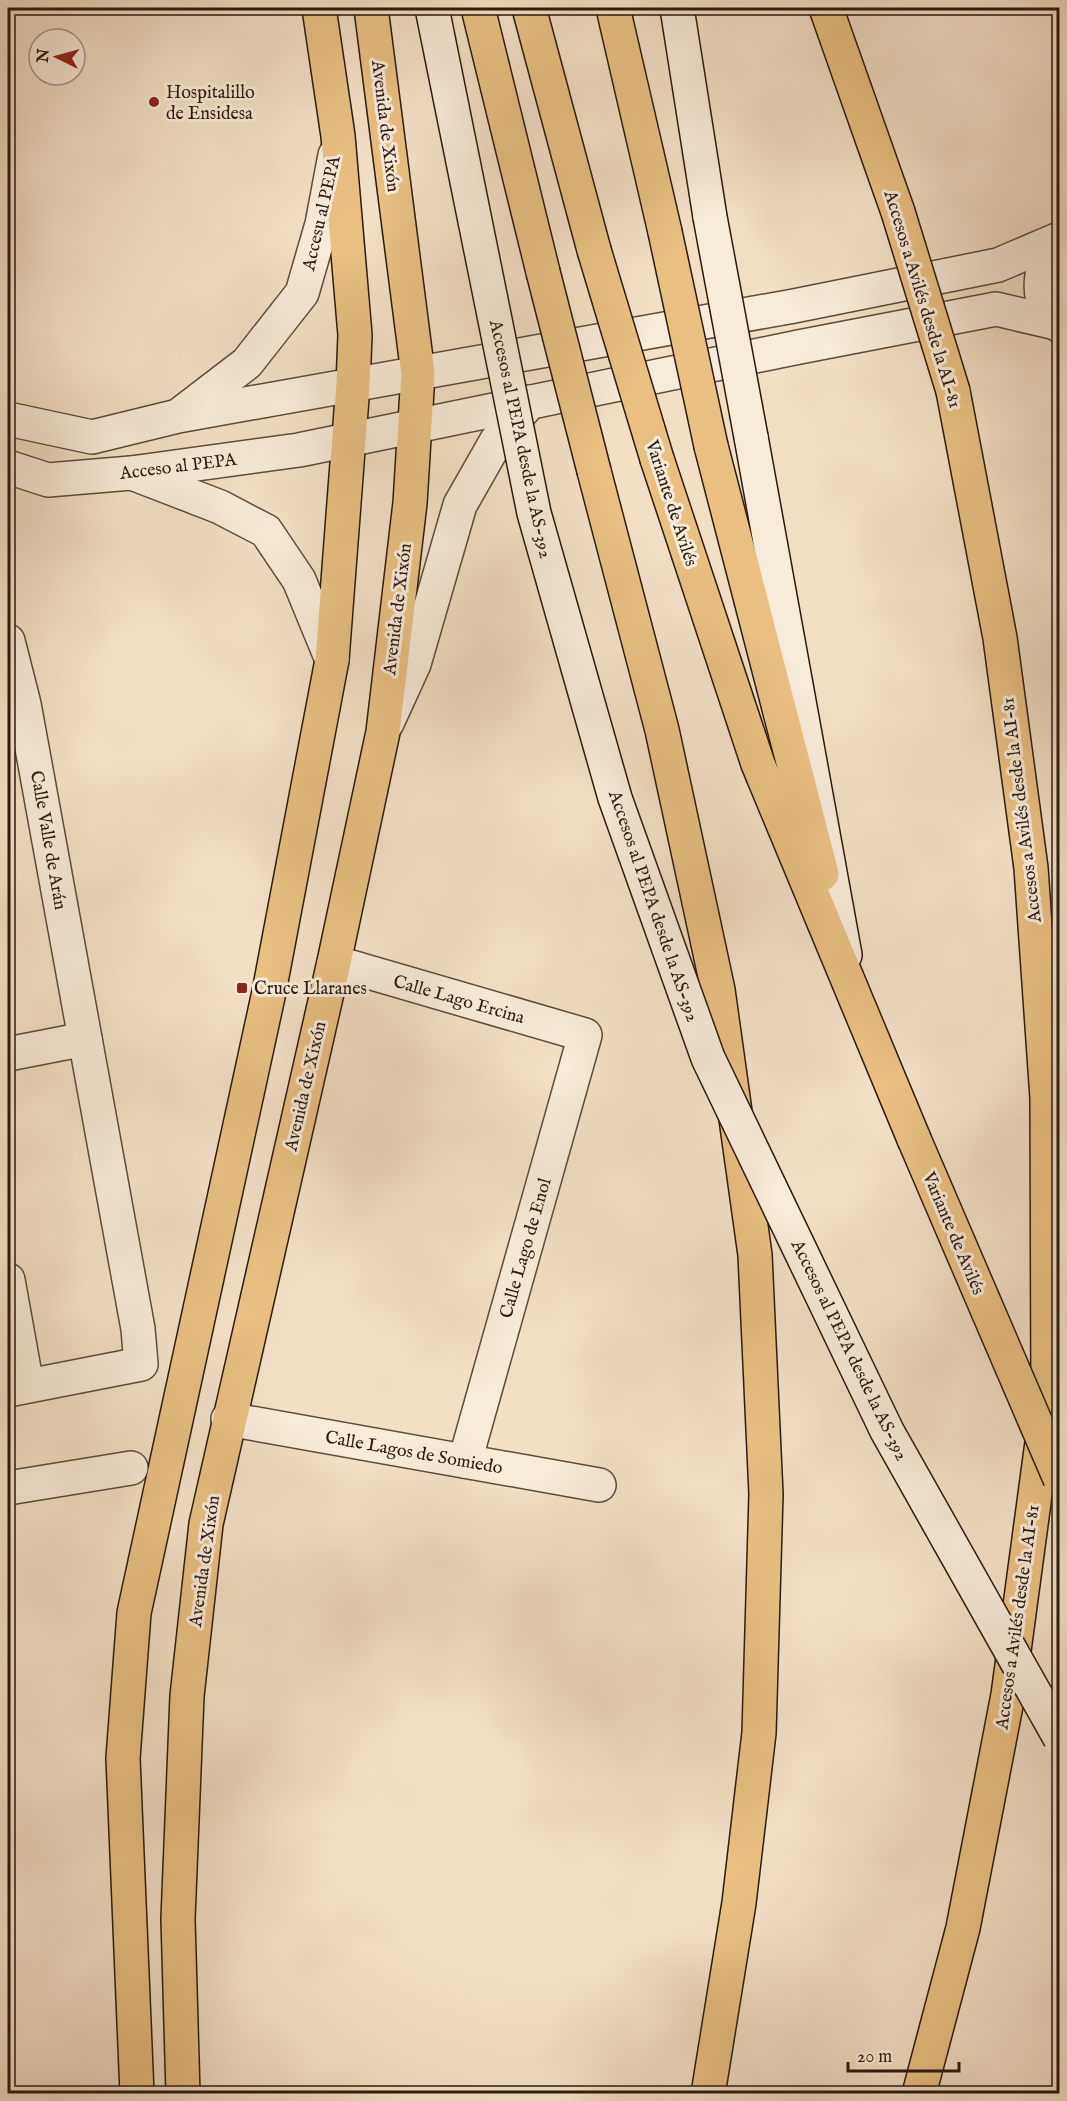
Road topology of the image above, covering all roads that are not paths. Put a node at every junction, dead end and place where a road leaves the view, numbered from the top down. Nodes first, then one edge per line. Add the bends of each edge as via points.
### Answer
1 (319, 8) edge
2 (371, 8) edge
3 (432, 8) edge
4 (478, 8) edge
5 (530, 8) edge
6 (613, 8) edge
7 (677, 8) edge
8 (826, 8) edge
9 (844, 8) edge
10 (338, 136) junction
11 (898, 212) junction
12 (1059, 239) edge
13 (1058, 325) edge
14 (418, 374) junction
15 (353, 385) junction
16 (530, 402) junction
17 (178, 416) junction
18 (8, 419) edge
19 (415, 426) junction
20 (349, 439) junction
21 (8, 467) edge
22 (130, 473) junction
23 (8, 641) edge
24 (332, 660) junction
25 (16, 705) edge
26 (382, 732) junction
27 (334, 962) junction
28 (851, 987) junction
29 (585, 1035) joint
30 (85, 1039) junction
31 (8, 1053) edge
32 (8, 1280) edge
33 (17, 1388) edge
34 (228, 1419) junction
35 (465, 1461) junction
36 (131, 1468) dead end
37 (1059, 1479) edge
38 (599, 1485) dead end
39 (8, 1488) edge
40 (1059, 1738) edge
41 (137, 2094) edge
42 (183, 2094) edge
43 (708, 2094) edge
44 (919, 2094) edge

1 - 10 main road
2 - 14 main road, Avenida de Xixón
3 - 40 street, Accesos al PEPA desde la AS-392, bridge via 534,513 615,798 708,1058 887,1431
4 - 43 main road, bridge via 662,730 718,990 755,1255 766,1494 759,1733 739,1903
5 - 28 main road, Variante de Avilés, bridge via 594,250 657,459 758,764
6 - 28 main road, Variante de Avilés, bridge via 711,446
7 - 28 street, bridge via 710,217
8 - 11 main road, Accesos a Avilés desde la AI-81
9 - 11 street
10 - 15 main road via 355,335
10 - 17 street, Accesu al PEPA via 322,224 302,293 247,363
11 - 44 main road, Accesos a Avilés desde la AI-81, bridge via 953,391 1000,638 1032,868 1047,1098 1048,1398 1008,1695 963,1928
12 - 13 street via 1043,266 1041,281 1045,304
12 - 14 street, Accesu al PEPA via 998,266
13 - 16 street, Acceso al PEPA via 996,309
14 - 15 street, Accesu al PEPA
14 - 19 main road, Avenida de Xixón
15 - 17 street, Accesu al PEPA
15 - 20 main road
16 - 19 street, Acceso al PEPA
16 - 26 street via 497,440 460,505 414,664
17 - 18 street, Accesu al PEPA via 92,437
19 - 20 street, Acceso al PEPA
19 - 26 main road, Avenida de Xixón via 410,503
20 - 22 street, Acceso al PEPA via 299,450
20 - 24 main road
21 - 22 street, Acceso al PEPA via 48,480
22 - 24 street via 220,507 266,531 299,580
23 - 25 street, Calle Valle de Arán
24 - 41 main road via 270,992 134,1613 123,1758
25 - 30 street, Calle Valle de Arán
26 - 27 main road, Avenida de Xixón
27 - 29 street, Calle Lago Ercina
27 - 34 main road, Avenida de Xixón
28 - 37 main road, Variante de Avilés, bridge
29 - 35 street, Calle Lago de Enol
30 - 31 street
30 - 33 street, Calle Valle de Arán via 141,1364
32 - 33 street
34 - 35 street, Calle Lagos de Somiedo
34 - 42 main road, Avenida de Xixón via 206,1524 188,1696 178,1919
35 - 38 street, Calle Lagos de Somiedo
36 - 39 street

